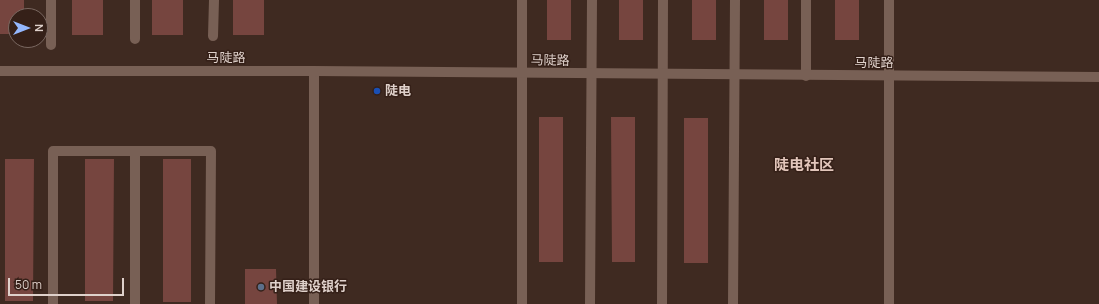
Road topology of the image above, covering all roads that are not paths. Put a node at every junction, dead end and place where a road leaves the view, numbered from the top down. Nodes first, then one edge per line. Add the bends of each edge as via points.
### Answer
1 (51, 0) edge
2 (135, 0) edge
3 (214, 0) edge
4 (522, 0) edge
5 (592, 0) edge
6 (663, 0) edge
7 (735, 0) edge
8 (806, 0) edge
9 (889, 0) edge
10 (213, 36) dead end
11 (135, 39) dead end
12 (51, 45) dead end
13 (0, 71) edge
14 (314, 72) junction
15 (522, 74) junction
16 (592, 75) junction
17 (663, 75) junction
18 (734, 75) junction
19 (806, 76) junction
20 (889, 76) junction
21 (1099, 77) edge
22 (135, 151) junction
23 (53, 304) edge
24 (135, 304) edge
25 (210, 304) edge
26 (314, 304) edge
27 (522, 304) edge
28 (590, 304) edge
29 (662, 304) edge
30 (733, 304) edge
31 (889, 304) edge

1 - 12 street
2 - 11 street
3 - 10 street
4 - 15 street
5 - 16 street
6 - 17 street
7 - 18 street
8 - 19 street
9 - 20 street
13 - 14 street, 马陡路
14 - 15 street, 马陡路
14 - 26 street
15 - 16 street, 马陡路
15 - 27 street
16 - 17 street, 马陡路
16 - 28 street
17 - 18 street, 马陡路
17 - 29 street
18 - 19 street, 马陡路
18 - 30 street
19 - 20 street, 马陡路
20 - 21 street, 马陡路
20 - 31 street
22 - 23 street via 53,151
22 - 24 street
22 - 25 street via 211,151

